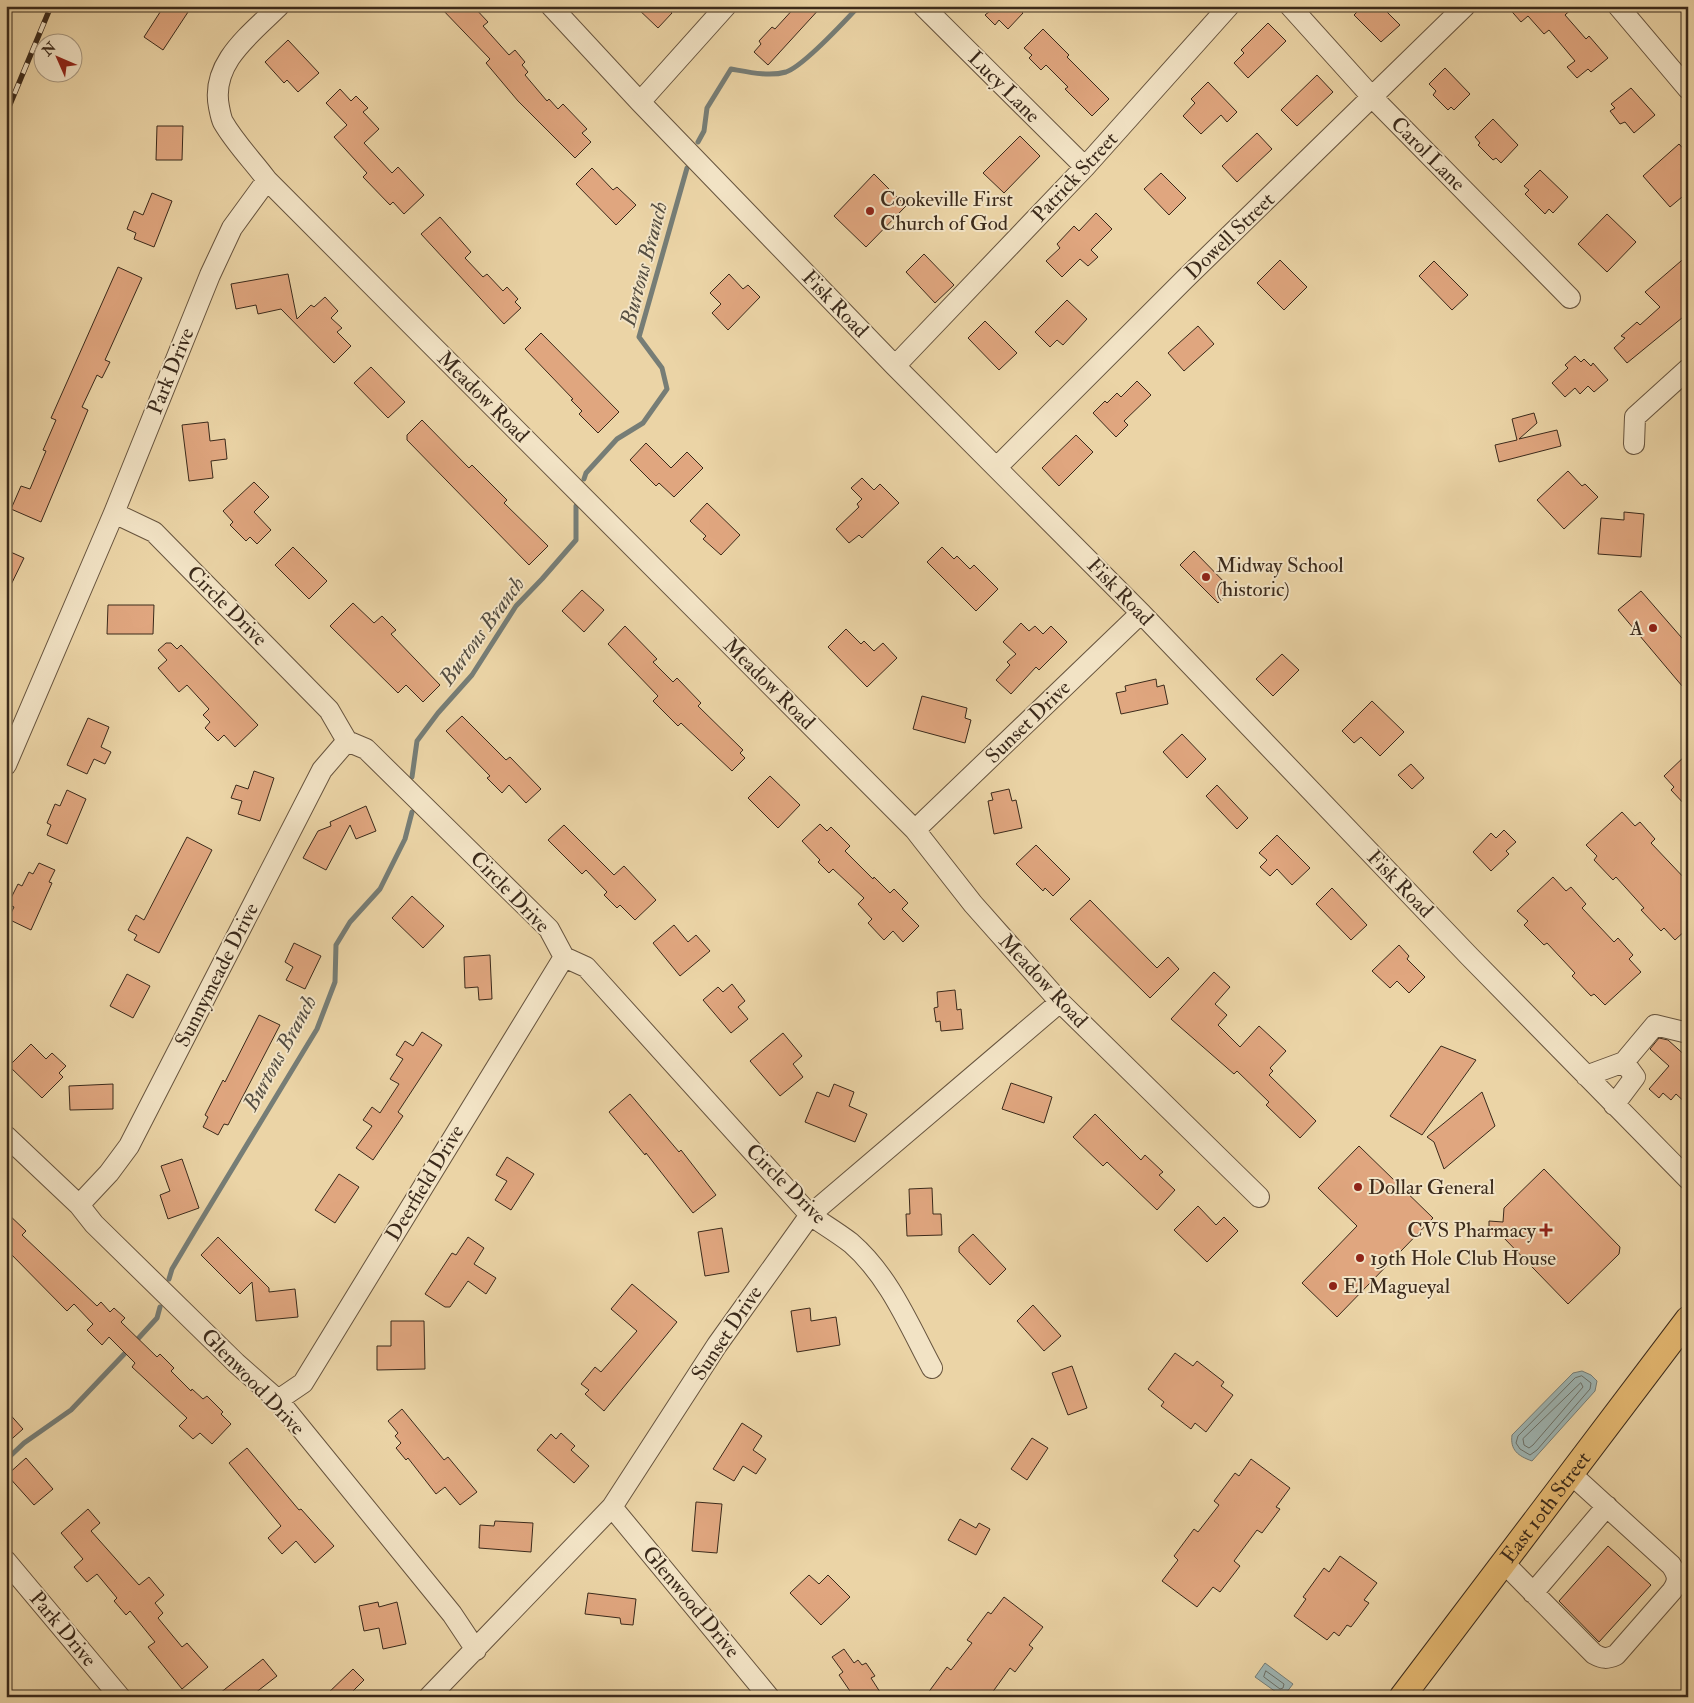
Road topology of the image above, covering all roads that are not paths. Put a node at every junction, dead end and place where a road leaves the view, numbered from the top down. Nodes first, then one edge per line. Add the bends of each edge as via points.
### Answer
1 (279, 6) edge
2 (551, 6) edge
3 (726, 6) edge
4 (923, 6) edge
5 (1229, 6) edge
6 (1290, 6) edge
7 (1464, 6) edge
8 (1618, 6) edge
9 (1688, 89) edge
10 (1372, 97) junction
11 (640, 102) junction
12 (1085, 167) junction
13 (268, 180) junction
14 (1570, 298) dead end
15 (895, 366) junction
16 (1688, 369) edge
17 (1634, 444) dead end
18 (997, 467) junction
19 (114, 513) junction
20 (1141, 613) junction
21 (347, 741) junction
22 (6, 765) edge
23 (915, 830) junction
24 (564, 956) junction
25 (1060, 1002) junction
26 (1688, 1033) edge
27 (1624, 1062) junction
28 (1586, 1076) junction
29 (1614, 1105) junction
30 (6, 1136) edge
31 (1667, 1158) junction
32 (1688, 1179) edge
33 (1688, 1193) edge
34 (1259, 1197) dead end
35 (79, 1205) junction
36 (810, 1215) junction
37 (1688, 1320) edge
38 (932, 1368) dead end
39 (278, 1400) junction
40 (1571, 1474) junction
41 (1607, 1506) junction
42 (612, 1507) junction
43 (6, 1561) edge
44 (1504, 1563) junction
45 (1534, 1593) junction
46 (476, 1650) junction
47 (120, 1697) edge
48 (429, 1697) edge
49 (769, 1697) edge
50 (1402, 1697) edge

1 - 13 street via 235,50 218,82 222,121
2 - 11 street, Fisk Road
3 - 11 street
4 - 12 street, Lucy Lane
5 - 12 street, Patrick Street
6 - 10 street, Carol Lane
7 - 10 street, Dowell Street
8 - 9 street
10 - 14 street, Carol Lane
10 - 18 street, Dowell Street
11 - 15 street, Fisk Road
12 - 15 street, Patrick Street
13 - 19 street, Park Drive via 228,236
13 - 23 street, Meadow Road
15 - 18 street, Fisk Road
16 - 17 street via 1635,417
18 - 20 street, Fisk Road
19 - 21 street, Circle Drive via 154,532 329,710
19 - 22 street, Park Drive
20 - 23 street, Sunset Drive
20 - 28 street, Fisk Road
21 - 24 street, Circle Drive via 366,749 549,929
21 - 35 street, Sunnymeade Drive via 322,770 129,1146
23 - 25 street, Meadow Road via 973,904
24 - 36 street, Circle Drive via 586,967
24 - 39 street, Deerfield Drive via 303,1384
25 - 34 street, Meadow Road
25 - 36 street, Sunset Drive
26 - 27 street via 1655,1025
27 - 28 street
27 - 29 street via 1635,1077
28 - 29 street, Fisk Road
29 - 31 street, Fisk Road
30 - 35 street, Glenwood Drive
31 - 32 street, Fisk Road
31 - 33 street
35 - 39 street, Glenwood Drive via 94,1224
36 - 38 street, Circle Drive via 850,1243 876,1270
36 - 42 street, Sunset Drive via 717,1345
37 - 40 main road, East 10th Street
39 - 46 street, Glenwood Drive via 452,1614
40 - 41 street
40 - 44 main road, East 10th Street
41 - 45 street
41 - 45 street via 1671,1565 1678,1583 1672,1591 1616,1655 1608,1658 1594,1654
42 - 46 street, Sunset Drive
42 - 49 street, Glenwood Drive
43 - 47 street, Park Drive
44 - 45 street
44 - 50 main road, East 10th Street
46 - 48 street, Sunset Drive

